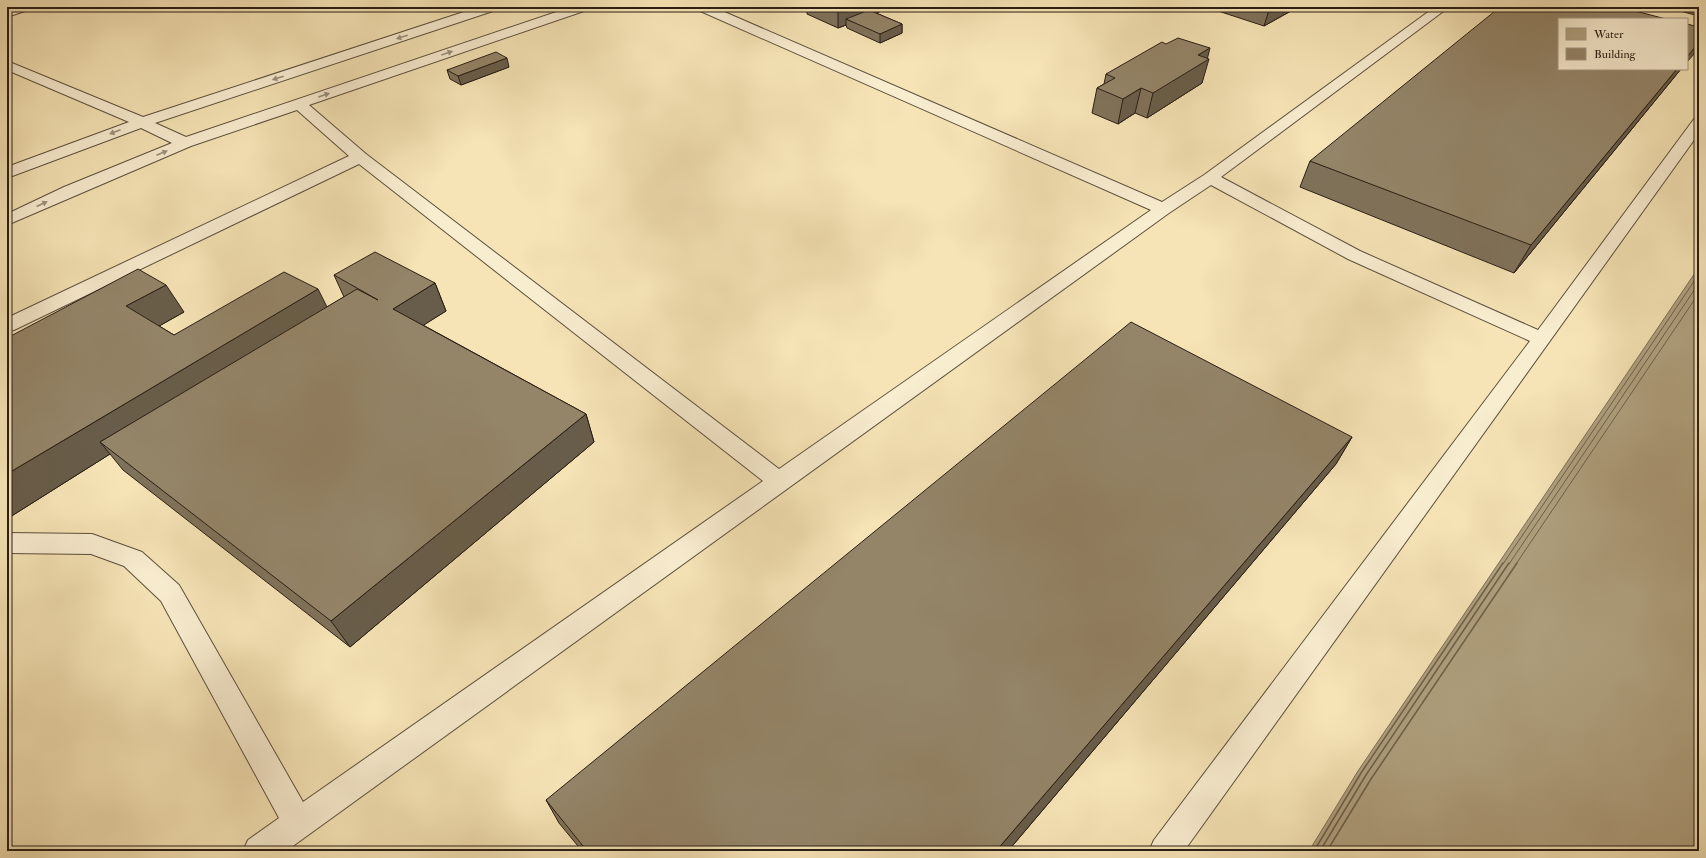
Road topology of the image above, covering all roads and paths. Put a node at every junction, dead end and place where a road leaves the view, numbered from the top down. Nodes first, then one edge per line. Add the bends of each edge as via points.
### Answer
1 (24, 7) edge
2 (492, 7) edge
3 (583, 7) edge
4 (702, 7) edge
5 (1443, 7) edge
6 (7, 13) edge
7 (7, 65) edge
8 (299, 104) junction
9 (142, 122) junction
10 (1699, 122) edge
11 (185, 143) junction
12 (360, 157) junction
13 (7, 173) edge
14 (1210, 178) junction
15 (1163, 209) junction
16 (7, 220) edge
17 (7, 326) edge
18 (1542, 339) junction
19 (779, 481) junction
20 (7, 543) edge
21 (298, 823) junction
22 (259, 851) edge
23 (1165, 851) edge

1 - 6 lane
2 -> 9 lane
8 -> 3 lane
4 - 15 lane
5 - 14 lane
7 - 9 lane
8 - 11 lane
8 - 12 lane
9 - 11 lane
9 -> 13 lane
10 - 18 lane
16 -> 11 lane
12 - 17 lane
12 - 19 lane
14 - 15 lane
14 - 18 lane via 1354,255
15 - 19 lane
18 - 23 lane
19 - 21 lane
20 - 21 lane via 92,544 133,559 170,593
21 - 22 lane

